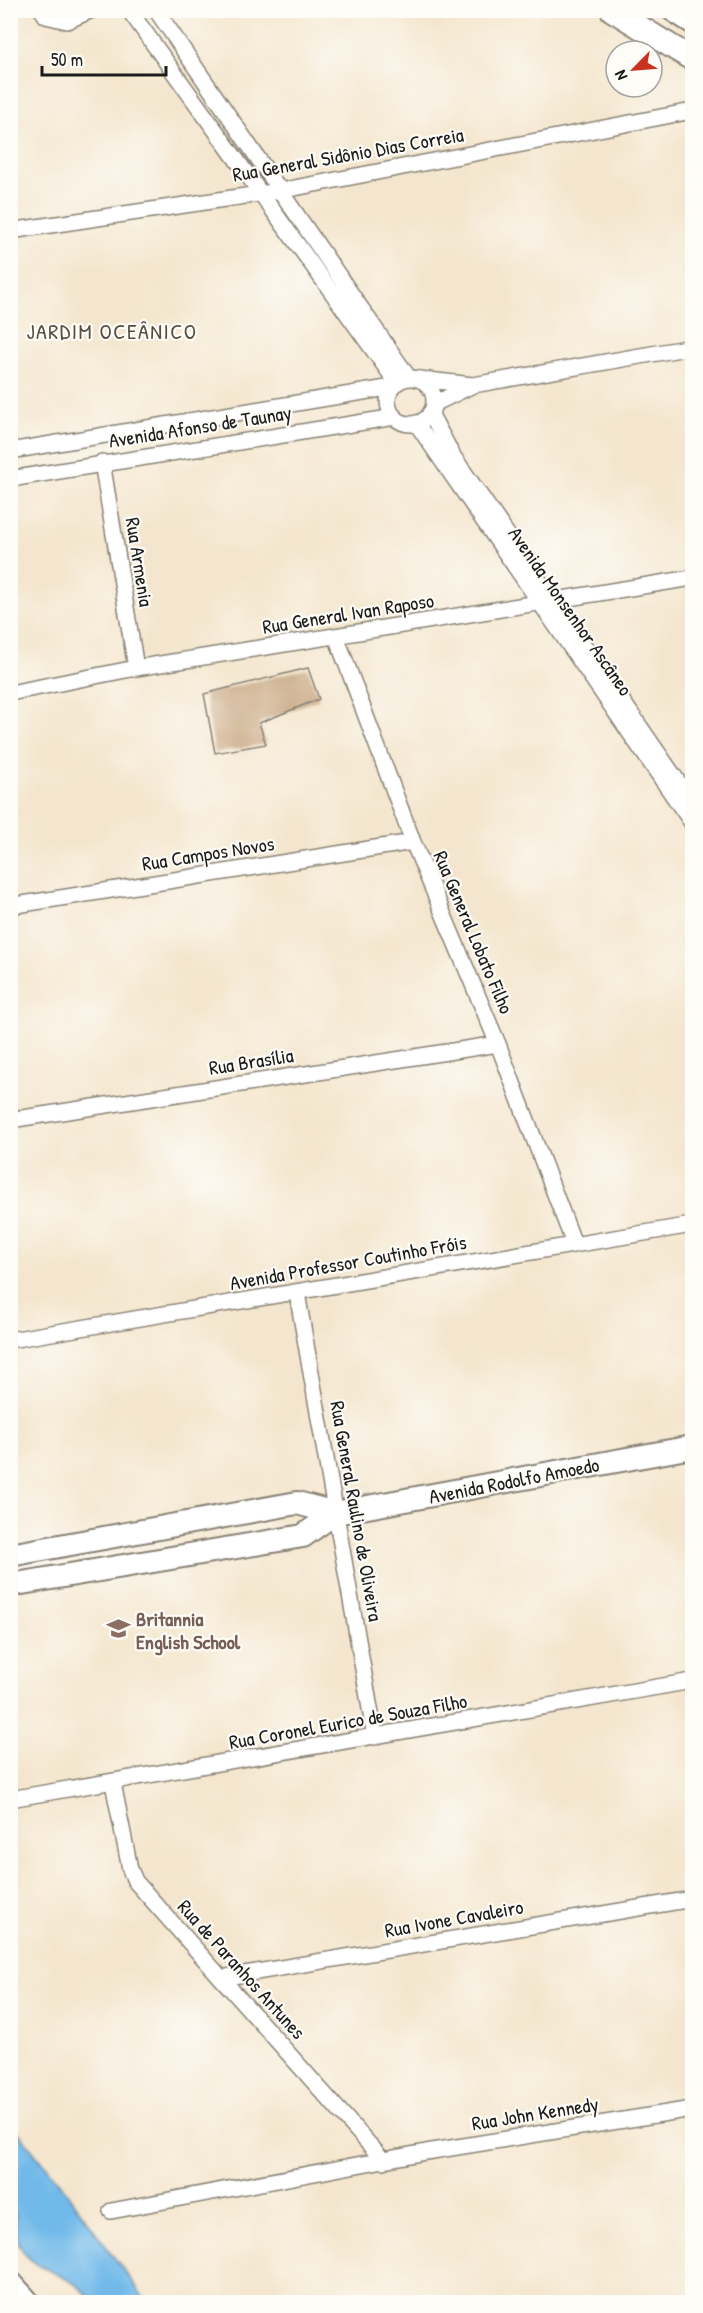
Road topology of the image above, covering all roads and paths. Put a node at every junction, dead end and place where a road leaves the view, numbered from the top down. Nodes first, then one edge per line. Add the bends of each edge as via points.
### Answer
1 (42, 10) edge
2 (92, 10) edge
3 (129, 10) edge
4 (156, 10) edge
5 (612, 10) edge
6 (673, 10) edge
7 (693, 22) edge
8 (693, 59) edge
9 (693, 111) edge
10 (279, 191) junction
11 (261, 193) junction
12 (10, 231) edge
13 (693, 347) edge
14 (404, 381) junction
15 (473, 385) junction
16 (432, 409) junction
17 (395, 417) junction
18 (416, 423) junction
19 (10, 451) edge
20 (102, 462) junction
21 (10, 479) edge
22 (693, 578) edge
23 (547, 602) junction
24 (336, 636) junction
25 (136, 668) junction
26 (10, 693) edge
27 (693, 802) edge
28 (693, 824) edge
29 (413, 842) junction
30 (10, 906) edge
31 (498, 1044) junction
32 (10, 1120) edge
33 (693, 1225) edge
34 (574, 1244) junction
35 (297, 1293) junction
36 (10, 1340) edge
37 (693, 1447) edge
38 (335, 1513) junction
39 (10, 1555) edge
40 (10, 1585) edge
41 (693, 1681) edge
42 (375, 1737) junction
43 (113, 1783) junction
44 (10, 1799) edge
45 (693, 1899) edge
46 (221, 1978) junction
47 (693, 2109) edge
48 (384, 2161) junction
49 (111, 2211) dead end
50 (10, 2282) edge
51 (28, 2302) edge

1 - 2 street via 46,16 68,21
3 - 11 street
4 - 10 street
5 - 8 street
6 - 7 street
9 - 10 street, Rua General Sidônio Dias Correia
10 - 11 street, Rua General Sidônio Dias Correia
10 - 14 street
11 - 12 street, Rua General Sidônio Dias Correia
11 - 14 street
13 - 15 street, Avenida Afonso de Taunay
14 - 15 street, Avenida Afonso de Taunay
14 - 16 street via 431,389
14 - 17 street via 388,402
14 - 19 street, Avenida Afonso de Taunay
15 - 16 street, Avenida Afonso de Taunay
16 - 18 street
16 - 23 street, Avenida Monsenhor Ascâneo via 453,456
17 - 18 street
17 - 20 street, Avenida Afonso de Taunay
18 - 23 street, Avenida Monsenhor Ascâneo
20 - 21 street, Avenida Afonso de Taunay
20 - 25 street, Rua Armenia
22 - 23 street, Rua General Ivan Raposo
23 - 24 street, Rua General Ivan Raposo
23 - 27 street, Avenida Monsenhor Ascâneo
23 - 28 street, Avenida Monsenhor Ascâneo
24 - 25 street, Rua General Ivan Raposo
24 - 29 street, Rua General Lobato Filho
25 - 26 street, Rua General Ivan Raposo
29 - 30 street, Rua Campos Novos
29 - 31 street, Rua General Lobato Filho
31 - 32 street, Rua Brasília
31 - 34 street, Rua General Lobato Filho
33 - 34 street, Avenida Professor Coutinho Fróis
34 - 35 street, Avenida Professor Coutinho Fróis
35 - 36 street, Avenida Professor Coutinho Fróis
35 - 38 street, Rua General Raulino de Oliveira
37 - 38 street, Avenida Rodolfo Amoedo
38 - 39 street, Avenida Rodolfo Amoedo via 297,1503
38 - 40 street, Avenida Rodolfo Amoedo via 303,1536
38 - 42 street, Rua General Raulino de Oliveira
41 - 42 street, Rua Coronel Eurico de Souza Filho
42 - 43 street, Rua Coronel Eurico de Souza Filho
43 - 44 street, Rua Coronel Eurico de Souza Filho
43 - 46 street, Rua de Paranhos Antunes via 135,1881
45 - 46 street, Rua Ivone Cavaleiro
46 - 48 street, Rua de Paranhos Antunes
47 - 48 street, Rua John Kennedy
48 - 49 street, Rua John Kennedy
50 - 51 street

